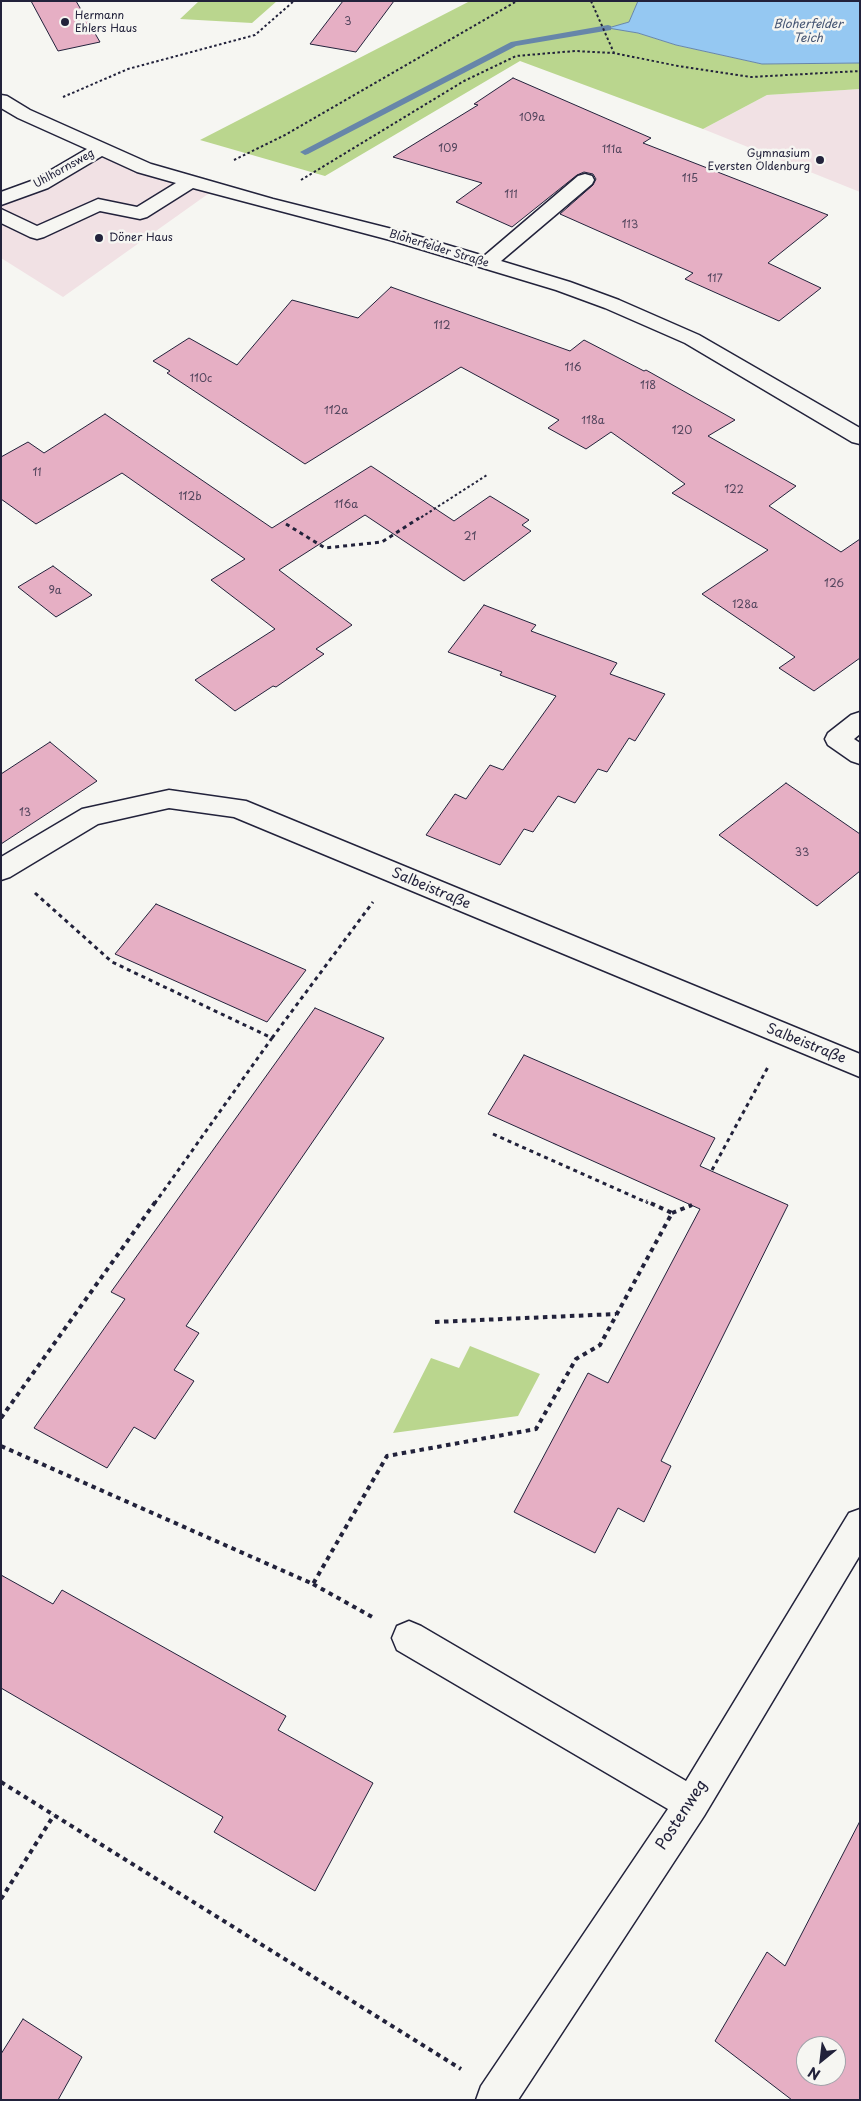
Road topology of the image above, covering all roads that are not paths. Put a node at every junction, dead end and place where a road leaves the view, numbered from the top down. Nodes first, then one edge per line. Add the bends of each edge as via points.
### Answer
1 (1, 100) edge
2 (99, 150) junction
3 (585, 180) dead end
4 (190, 182) junction
5 (1, 199) edge
6 (1, 215) edge
7 (487, 263) junction
8 (860, 437) edge
9 (860, 721) edge
10 (860, 755) edge
11 (4, 868) edge
12 (860, 1066) edge
13 (860, 1524) edge
14 (409, 1638) road end
15 (692, 1804) junction
16 (497, 2097) edge

1 - 2 street, Bloherfelder Straße
2 - 4 street, Bloherfelder Straße
2 - 5 street, Uhlhornsweg via 41,184
3 - 7 street
4 - 6 street via 140,213 98,205 37,233
4 - 7 street, Bloherfelder Straße
7 - 8 street, Bloherfelder Straße via 572,289 692,339
9 - 10 street via 837,739
11 - 12 street, Salbeistraße via 91,816 169,799 237,808
13 - 15 street, Postenweg
14 - 15 street
15 - 16 street, Postenweg

